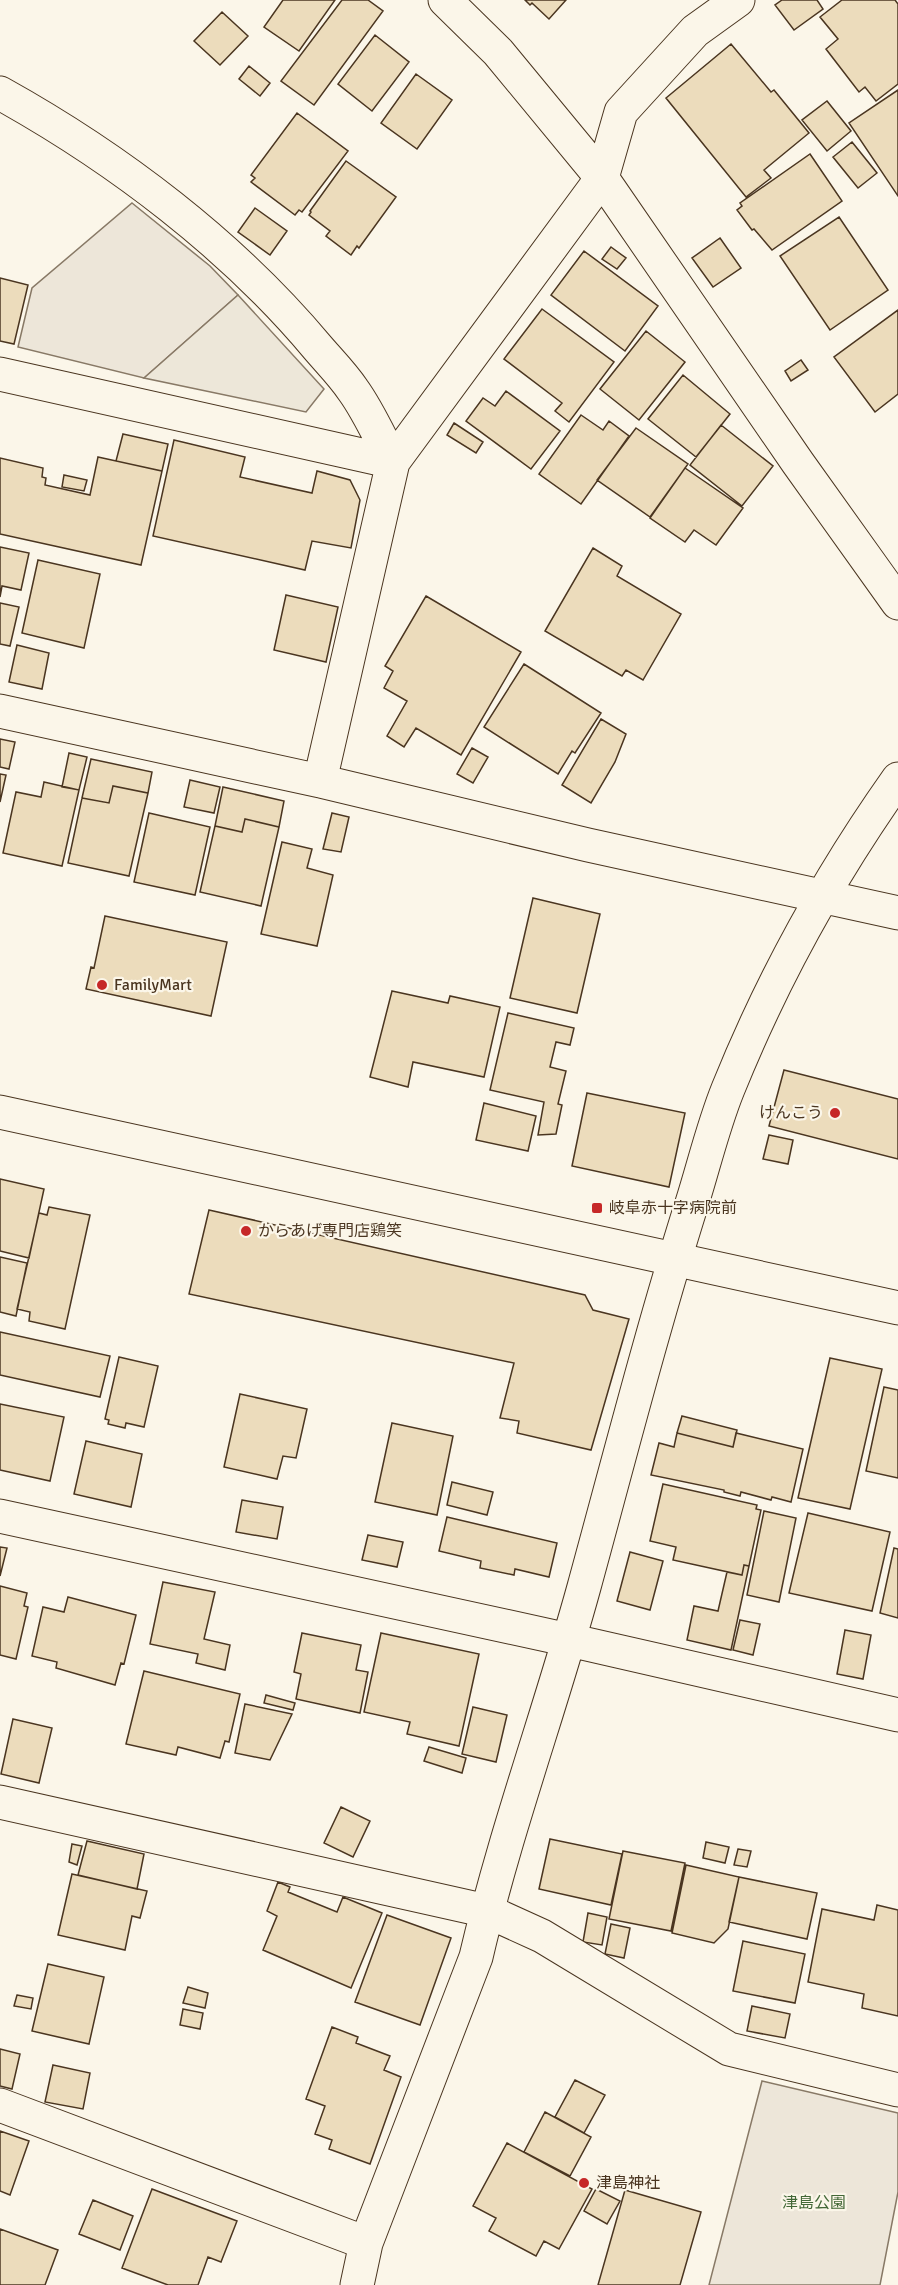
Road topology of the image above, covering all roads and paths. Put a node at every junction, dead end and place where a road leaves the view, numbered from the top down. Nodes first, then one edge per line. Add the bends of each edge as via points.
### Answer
1 (445, 0) edge
2 (738, 0) edge
3 (0, 93) edge
4 (602, 178) junction
5 (0, 374) edge
6 (393, 462) junction
7 (898, 603) edge
8 (0, 711) edge
9 (898, 779) edge
10 (320, 781) junction
11 (823, 896) junction
12 (898, 913) edge
13 (0, 1112) edge
14 (674, 1258) junction
15 (898, 1308) edge
16 (0, 1516) edge
17 (569, 1640) junction
18 (898, 1715) edge
19 (0, 1802) edge
20 (487, 1911) junction
21 (898, 2090) edge
22 (0, 2105) edge
23 (366, 2243) junction
24 (357, 2285) edge

1 - 4 street via 498,52
2 - 4 street via 695,31 621,112
3 - 6 street via 141,184 226,253 286,310 354,390
4 - 6 street
4 - 7 street
5 - 6 street
6 - 10 street
8 - 10 street
9 - 11 street
10 - 11 street
11 - 12 street
11 - 14 street via 774,988 728,1090
13 - 14 street
14 - 15 street
14 - 17 street
16 - 17 street
17 - 18 street
17 - 20 street
19 - 20 street
20 - 21 street via 542,1936 729,2049
20 - 23 street via 476,1957
22 - 23 street
23 - 24 street

